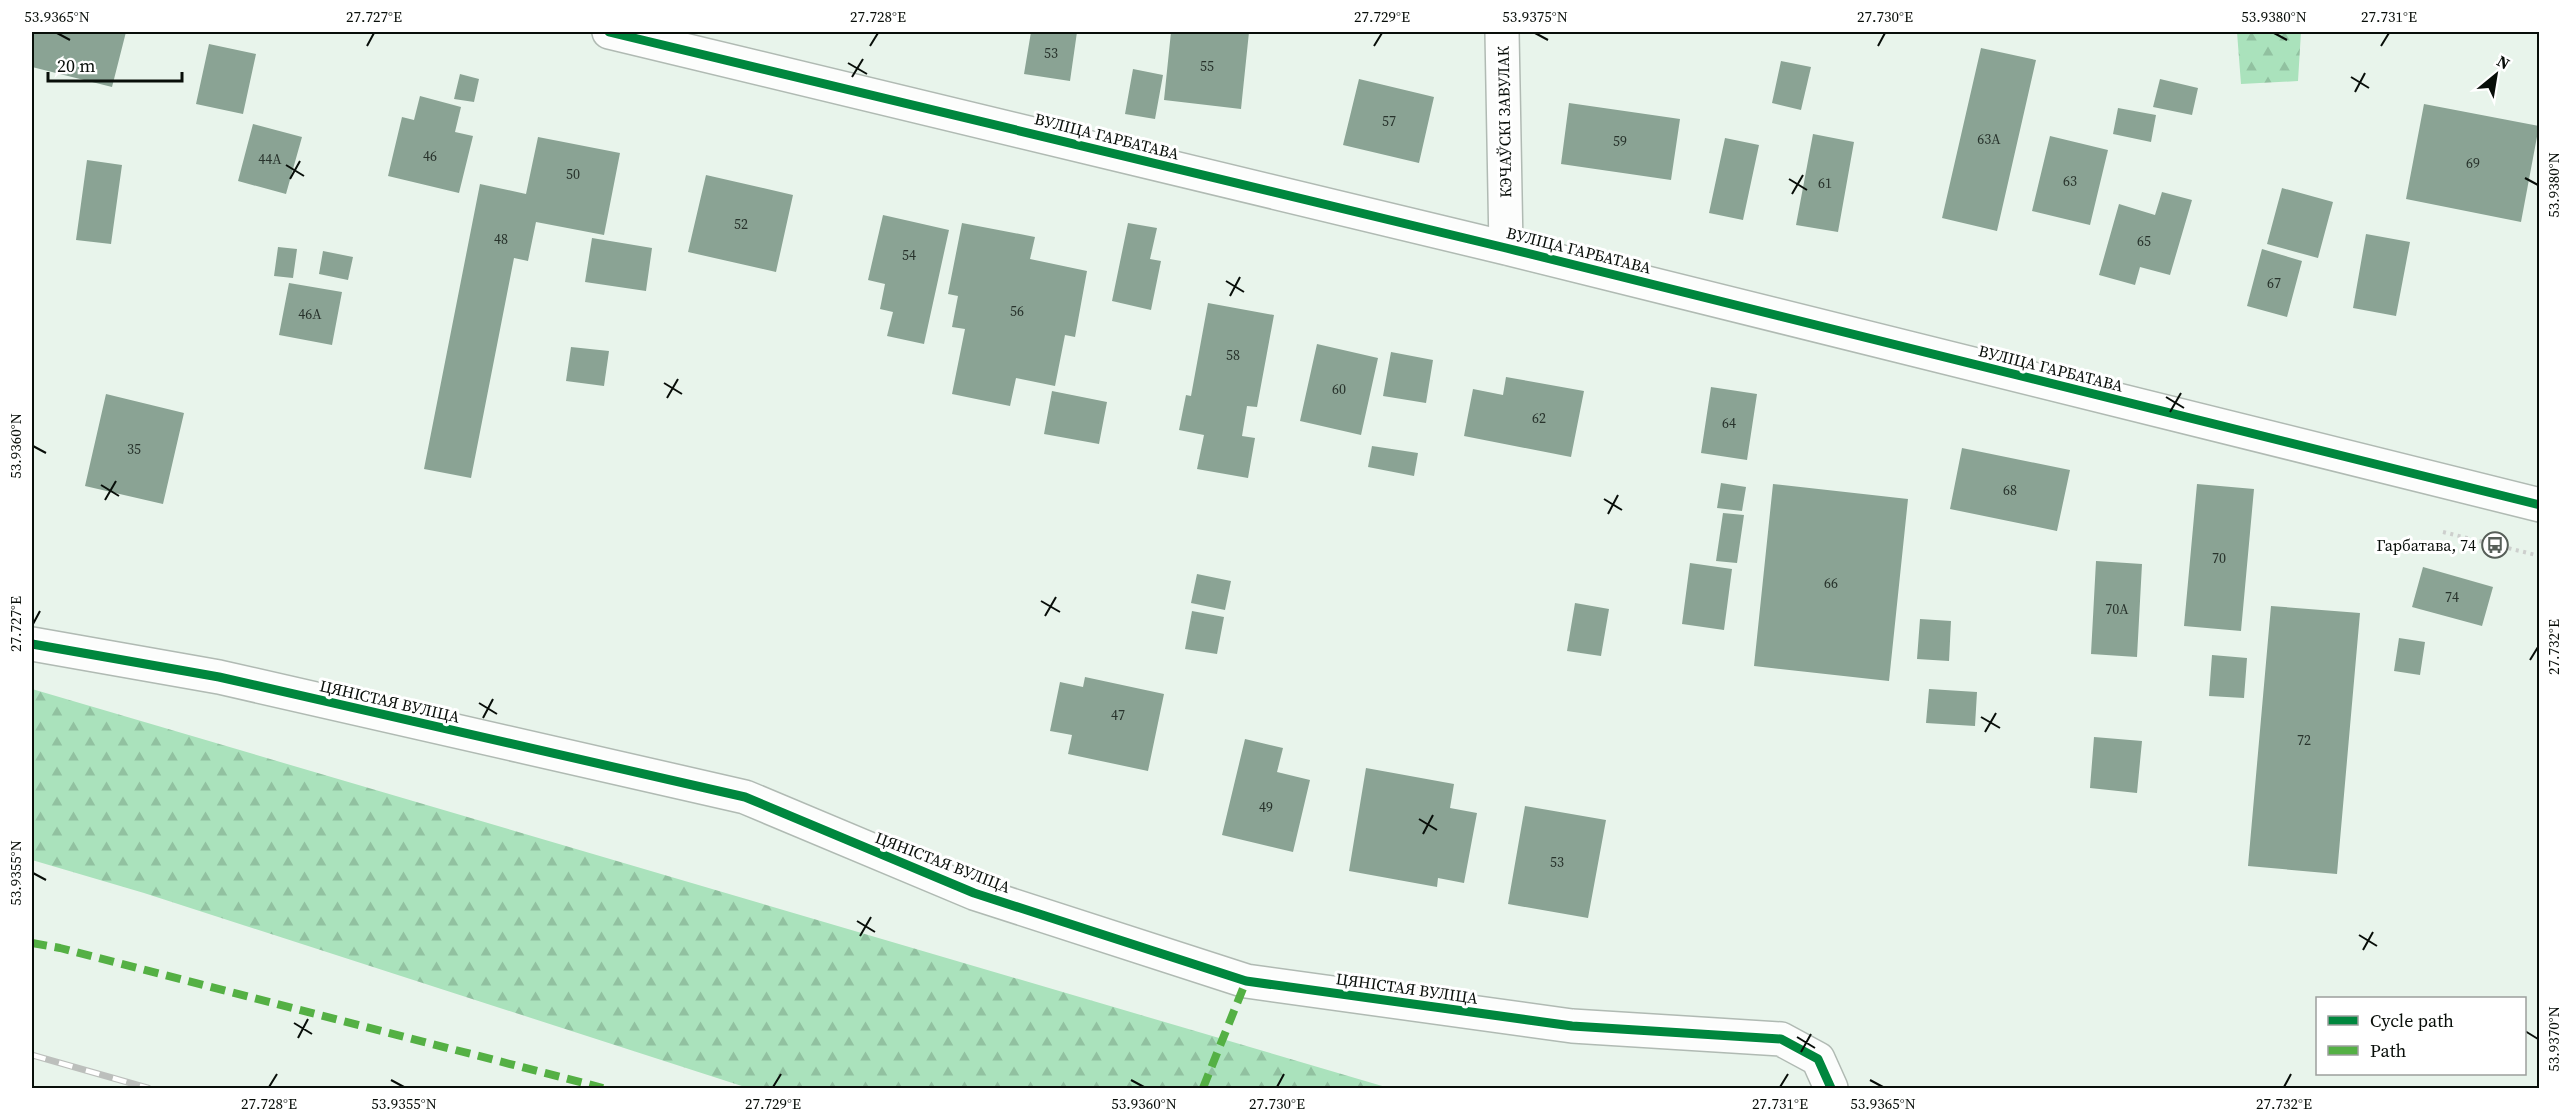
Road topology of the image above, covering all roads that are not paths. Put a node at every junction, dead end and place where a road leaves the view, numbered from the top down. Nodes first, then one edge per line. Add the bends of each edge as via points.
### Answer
1 (609, 32) edge
2 (1502, 32) edge
3 (1506, 248) junction
4 (2540, 506) edge
5 (32, 644) edge
6 (1832, 1089) edge

1 - 3 street, ВУЛІЦА ГАРБАТАВА
2 - 3 street, КЭЧАЎСКІ ЗАВУЛАК
3 - 4 street, ВУЛІЦА ГАРБАТАВА
5 - 6 street, ЦЯНІСТАЯ ВУЛІЦА via 219,677 745,797 974,893 1246,981 1572,1026 1781,1039 1818,1059

